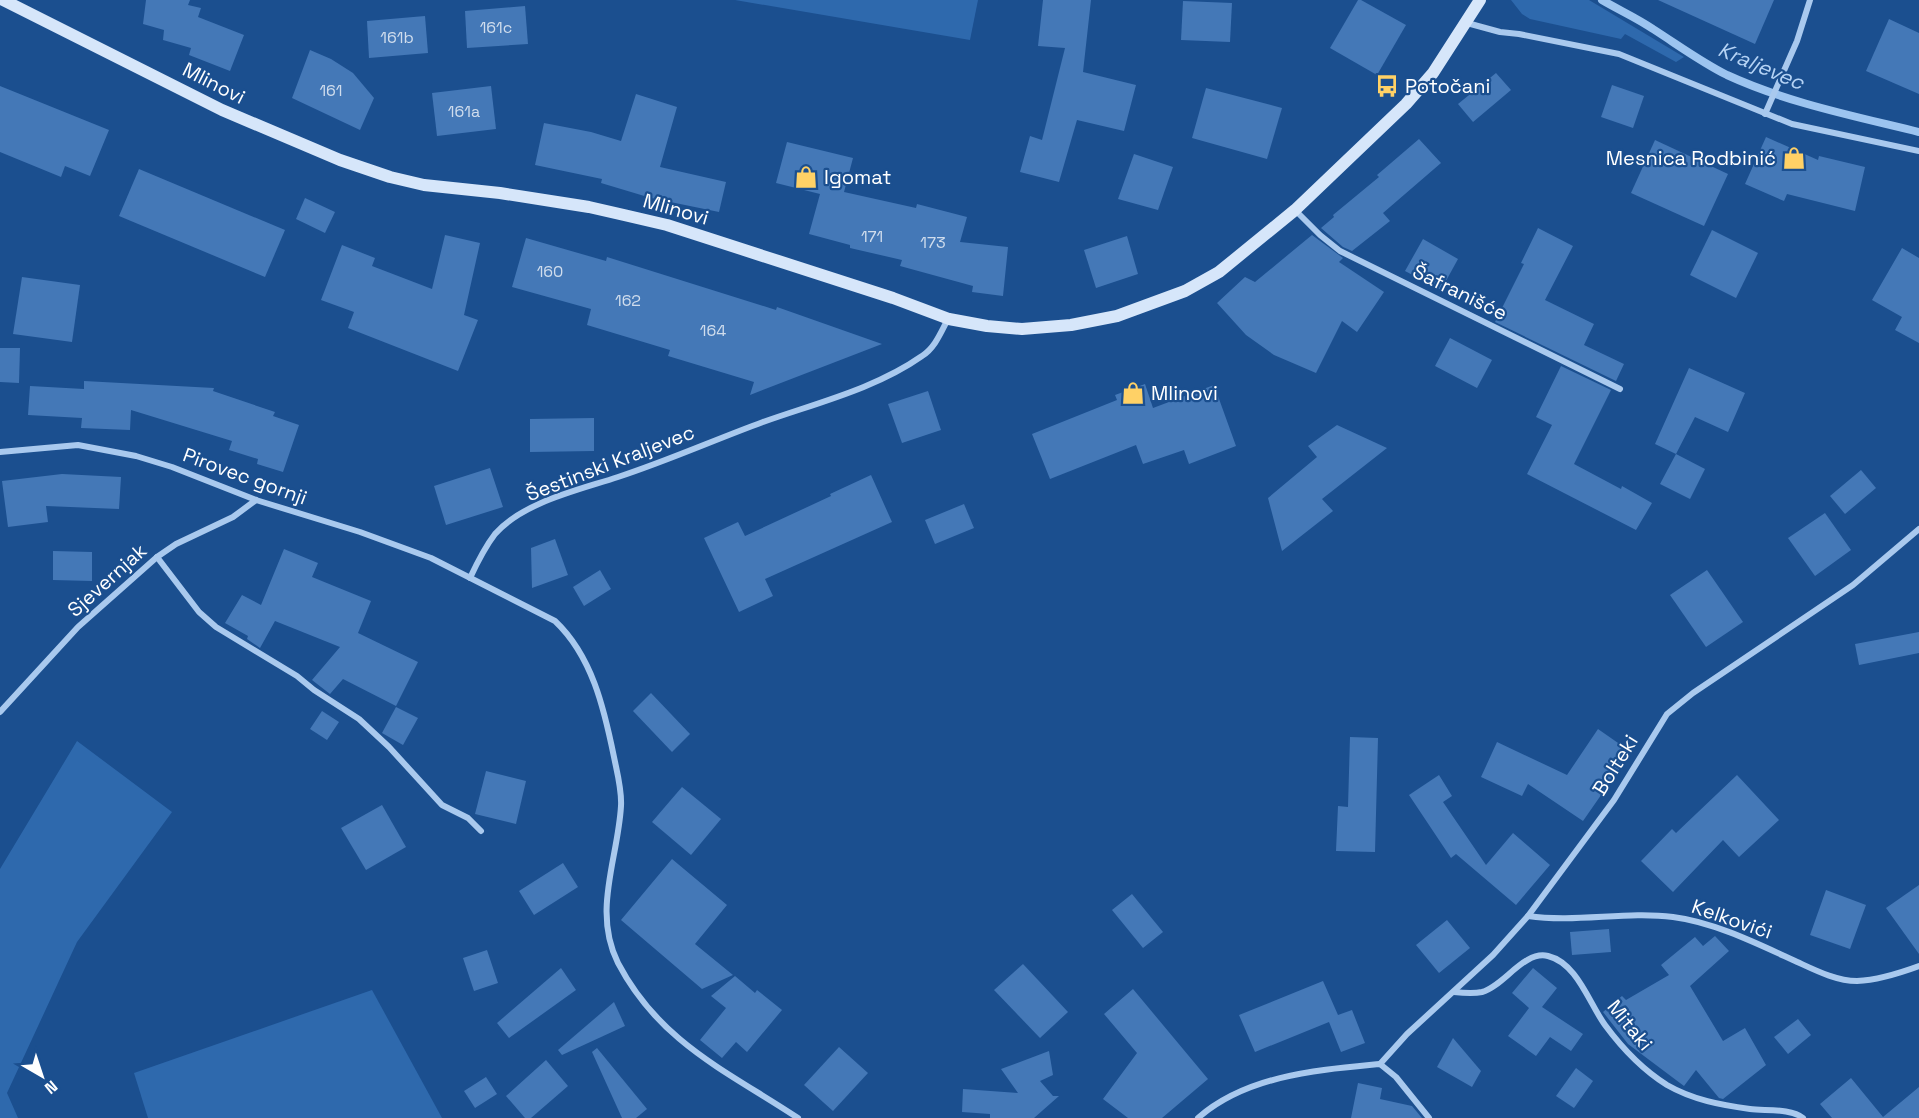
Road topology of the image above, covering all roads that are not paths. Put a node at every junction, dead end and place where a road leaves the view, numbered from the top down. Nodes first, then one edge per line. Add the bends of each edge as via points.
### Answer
1 (3, 0) edge
2 (1480, 0) edge
3 (1810, 0) edge
4 (1467, 23) junction
5 (1765, 114) junction
6 (1919, 151) edge
7 (1295, 210) junction
8 (949, 319) junction
9 (1620, 388) dead end
10 (0, 452) edge
11 (256, 500) junction
12 (1919, 529) edge
13 (157, 557) junction
14 (470, 578) junction
15 (0, 712) edge
16 (481, 831) dead end
17 (1528, 916) junction
18 (1919, 966) edge
19 (1454, 992) junction
20 (1380, 1064) junction
21 (798, 1118) edge
22 (1198, 1118) edge
23 (1429, 1118) edge
24 (1803, 1118) edge

1 - 8 main road, Mlinovi via 222,110 380,174 424,185 589,207 667,225
2 - 4 main road, Mlinovi
3 - 5 street
4 - 5 street via 1619,54
4 - 7 main road, Mlinovi via 1406,104
5 - 6 street via 1791,124
7 - 8 main road, Mlinovi via 1219,272 1185,291 1117,316 1022,329
7 - 9 street, Šafranišće via 1340,251
8 - 14 street, Šestinski Kraljevec via 924,355 892,374 535,506 495,534
10 - 11 street, Pirovec gornji via 78,445 103,449 172,467
11 - 13 street, Sjevernjak via 233,517
11 - 14 street, Pirovec gornji via 380,539
12 - 17 street, Bolteki via 1852,585 1667,714 1614,800
13 - 15 street, Sjevernjak via 78,627
13 - 16 street via 216,627 358,719 442,805 468,818
14 - 21 street via 555,621 570,635 591,676 609,734 622,804 607,886 610,941 628,980 651,1013 688,1048
17 - 18 street, Kelkovići via 1690,920 1837,978 1857,981
17 - 19 street, Bolteki
19 - 20 street, Bolteki
19 - 24 street, Mitaki via 1483,992 1532,957 1550,957 1570,970 1632,1056 1667,1085 1701,1100 1799,1114
20 - 22 street via 1256,1084 1233,1093
20 - 23 street via 1396,1077

